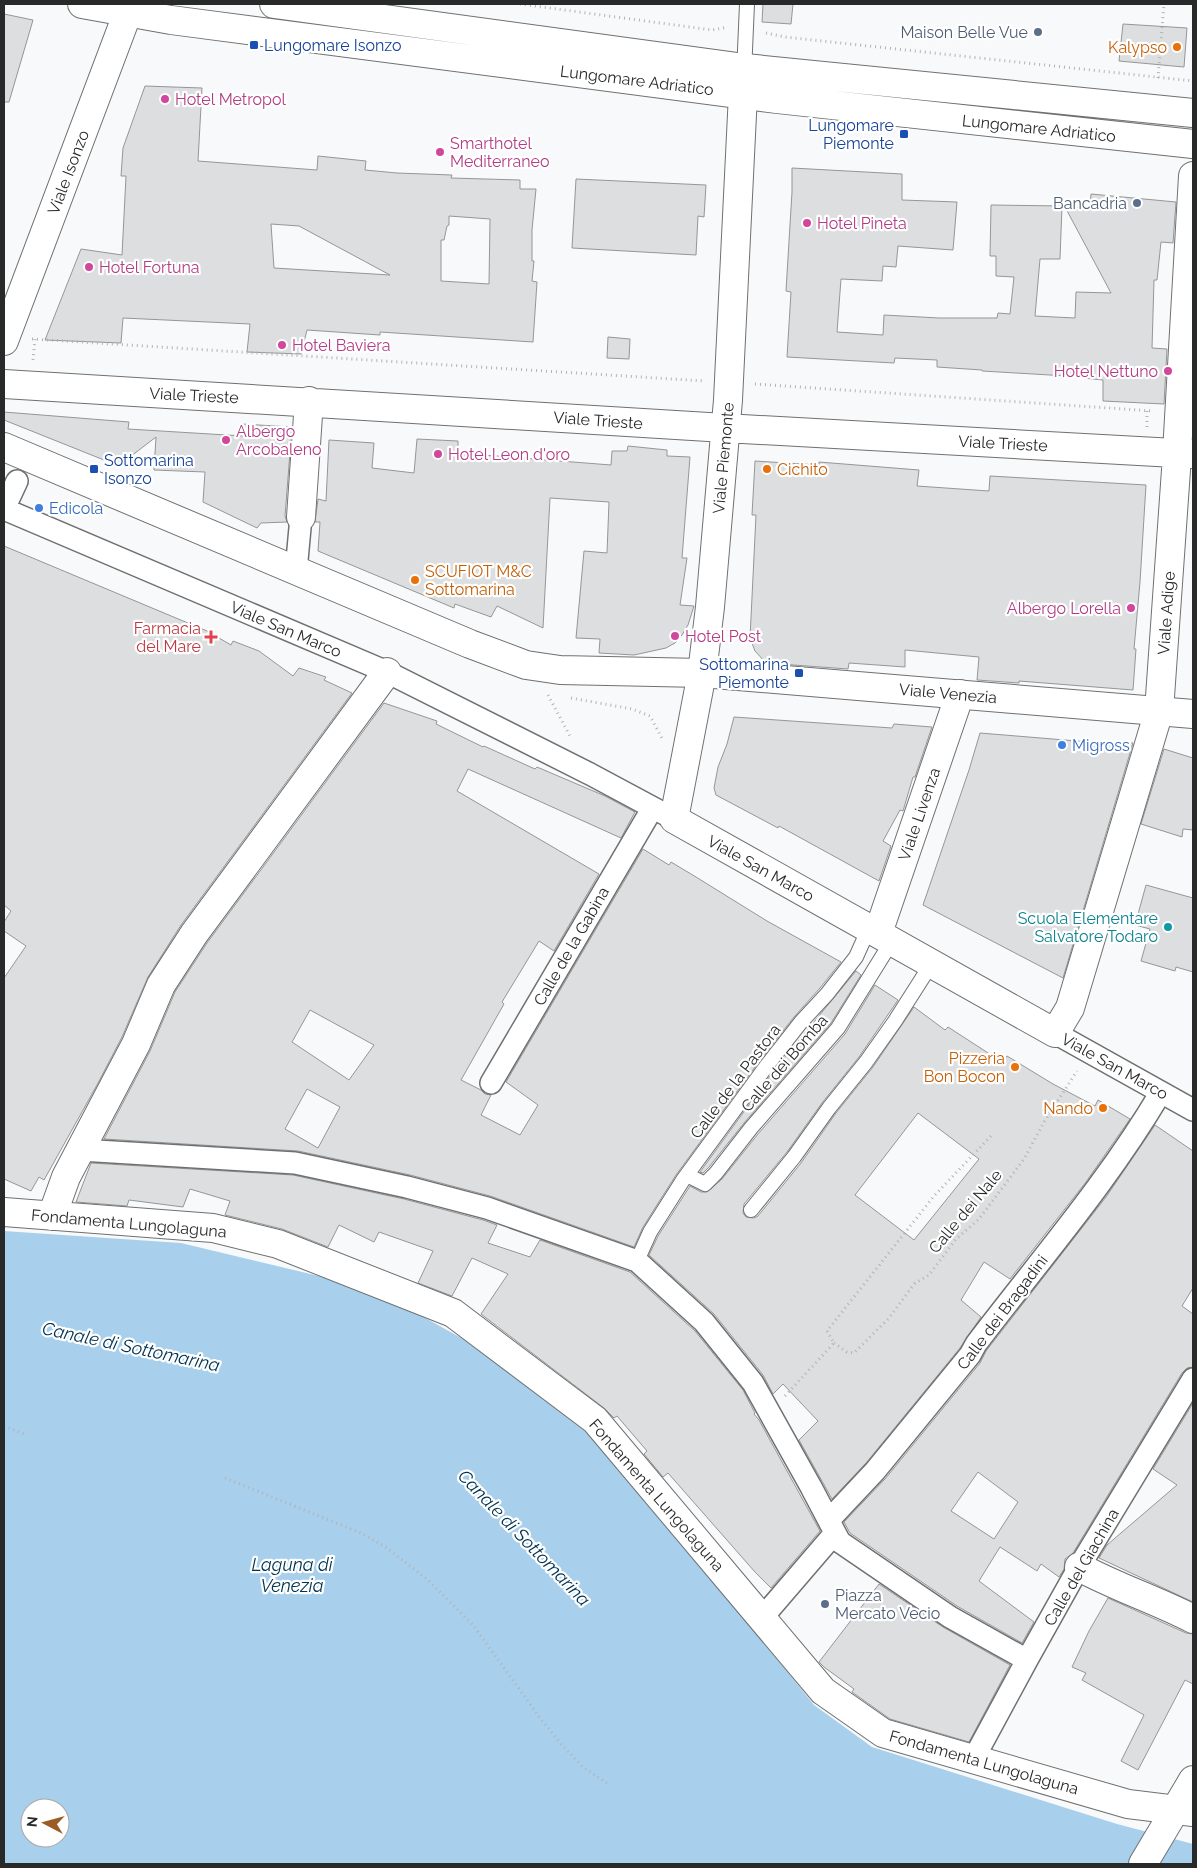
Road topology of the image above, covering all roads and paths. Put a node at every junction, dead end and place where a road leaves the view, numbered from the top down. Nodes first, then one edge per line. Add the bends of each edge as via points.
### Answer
1 (82, 4) edge
2 (274, 4) edge
3 (520, 4) edge
4 (747, 4) edge
5 (1164, 4) edge
6 (130, 8) edge
7 (728, 27) dead end
8 (761, 30) dead end
9 (1158, 78) junction
10 (744, 81) junction
11 (1193, 81) edge
12 (1193, 113) edge
13 (1193, 144) edge
14 (1193, 176) edge
15 (14, 340) edge
16 (729, 382) junction
17 (4, 384) edge
18 (310, 401) junction
19 (1161, 412) dead end
20 (725, 428) junction
21 (4, 447) edge
22 (1185, 453) edge
23 (17, 481) dead end
24 (300, 517) joint
25 (296, 571) junction
26 (388, 672) junction
27 (702, 673) junction
28 (555, 694) dead end
29 (960, 694) junction
30 (564, 696) dead end
31 (1159, 711) junction
32 (1193, 714) edge
33 (662, 747) dead end
34 (590, 774) junction
35 (663, 814) junction
36 (880, 934) junction
37 (932, 963) junction
38 (1055, 1033) junction
39 (1089, 1052) junction
40 (491, 1084) dead end
41 (1161, 1092) junction
42 (1193, 1110) edge
43 (991, 1136) dead end
44 (80, 1150) junction
45 (687, 1175) junction
46 (751, 1210) dead end
47 (4, 1212) edge
48 (52, 1216) junction
49 (637, 1261) junction
50 (834, 1343) junction
51 (1193, 1379) edge
52 (770, 1413) junction
53 (4, 1426) edge
54 (27, 1435) dead end
55 (225, 1478) dead end
56 (832, 1527) junction
57 (1079, 1567) junction
58 (762, 1618) junction
59 (1193, 1619) edge
60 (1027, 1660) junction
61 (974, 1758) junction
62 (1193, 1780) edge
63 (608, 1784) dead end
64 (1185, 1811) edge
65 (1143, 1864) edge

1 - 6 street, Lungomare Adriatico
2 - 10 street, Lungomare Adriatico
3 - 7 path via 712,30
4 - 10 lane
5 - 9 path
6 - 10 street, Lungomare Adriatico
6 - 15 street, Viale Isonzo
8 - 9 path via 785,37
9 - 11 path
10 - 12 street, Lungomare Adriatico
10 - 13 street, Lungomare Adriatico
10 - 16 street, Viale Piemonte
14 - 22 street, Viale Adige
15 - 16 path
16 - 19 path
16 - 20 street, Viale Piemonte
17 - 18 street, Viale Trieste
18 - 20 street, Viale Trieste
18 - 24 street
20 - 22 street, Viale Trieste
20 - 27 street, Viale Piemonte
21 - 25 street
22 - 31 street, Viale Adige
23 - 26 street, Viale San Marco via 4,509
24 - 25 street
25 - 27 street via 526,666 560,670
26 - 34 street, Viale San Marco
26 - 44 street via 194,934 161,985 136,1044
27 - 29 street, Viale Venezia
27 - 35 street, Viale Piemonte
28 - 34 path via 546,692
29 - 31 street, Viale Venezia
29 - 36 street, Viale Livenza
30 - 33 path via 632,709 650,716 663,739
31 - 32 street, Viale Venezia
31 - 38 street, Viale Adige via 1070,1008
34 - 35 street, Viale San Marco
35 - 36 street, Viale San Marco
35 - 40 street, Calle de la Gabina
36 - 37 street, Viale San Marco
36 - 45 lane, Calle de la Pastora via 856,956 801,1022
36 - 45 lane, Calle dei Bomba via 838,1028 705,1184
37 - 38 street, Viale San Marco
37 - 46 lane via 866,1062
38 - 39 street, Viale San Marco
39 - 41 street, Viale San Marco
39 - 50 path, Calle dei Nale via 1024,1159 979,1219 956,1240 929,1275 914,1283 889,1318 854,1353
41 - 42 street, Viale San Marco
41 - 56 street, Calle dei Bragadini via 1102,1182 970,1355
43 - 50 path, Calle dei Nale via 934,1196 827,1331
44 - 48 street
44 - 49 street via 295,1163 488,1208
45 - 49 lane, Calle de la Pastora via 650,1232
47 - 48 street, Fondamenta Lungolaguna
48 - 58 street, Fondamenta Lungolaguna via 213,1228 269,1242 453,1313 595,1420
49 - 52 street via 704,1322 753,1383
50 - 52 path
51 - 57 street, Calle del Giachina
52 - 56 street
53 - 54 path
55 - 63 path via 361,1533 387,1548 428,1580 473,1625 562,1745 582,1766
56 - 58 street, Calle dei Bragadini
56 - 60 street via 840,1542 950,1617
57 - 59 street
57 - 60 street, Calle del Giachina
58 - 61 street, Fondamenta Lungolaguna via 823,1691 882,1733
60 - 61 street, Calle del Giachina
61 - 64 street, Fondamenta Lungolaguna via 1128,1804
62 - 64 street
64 - 65 street via 1162,1835

